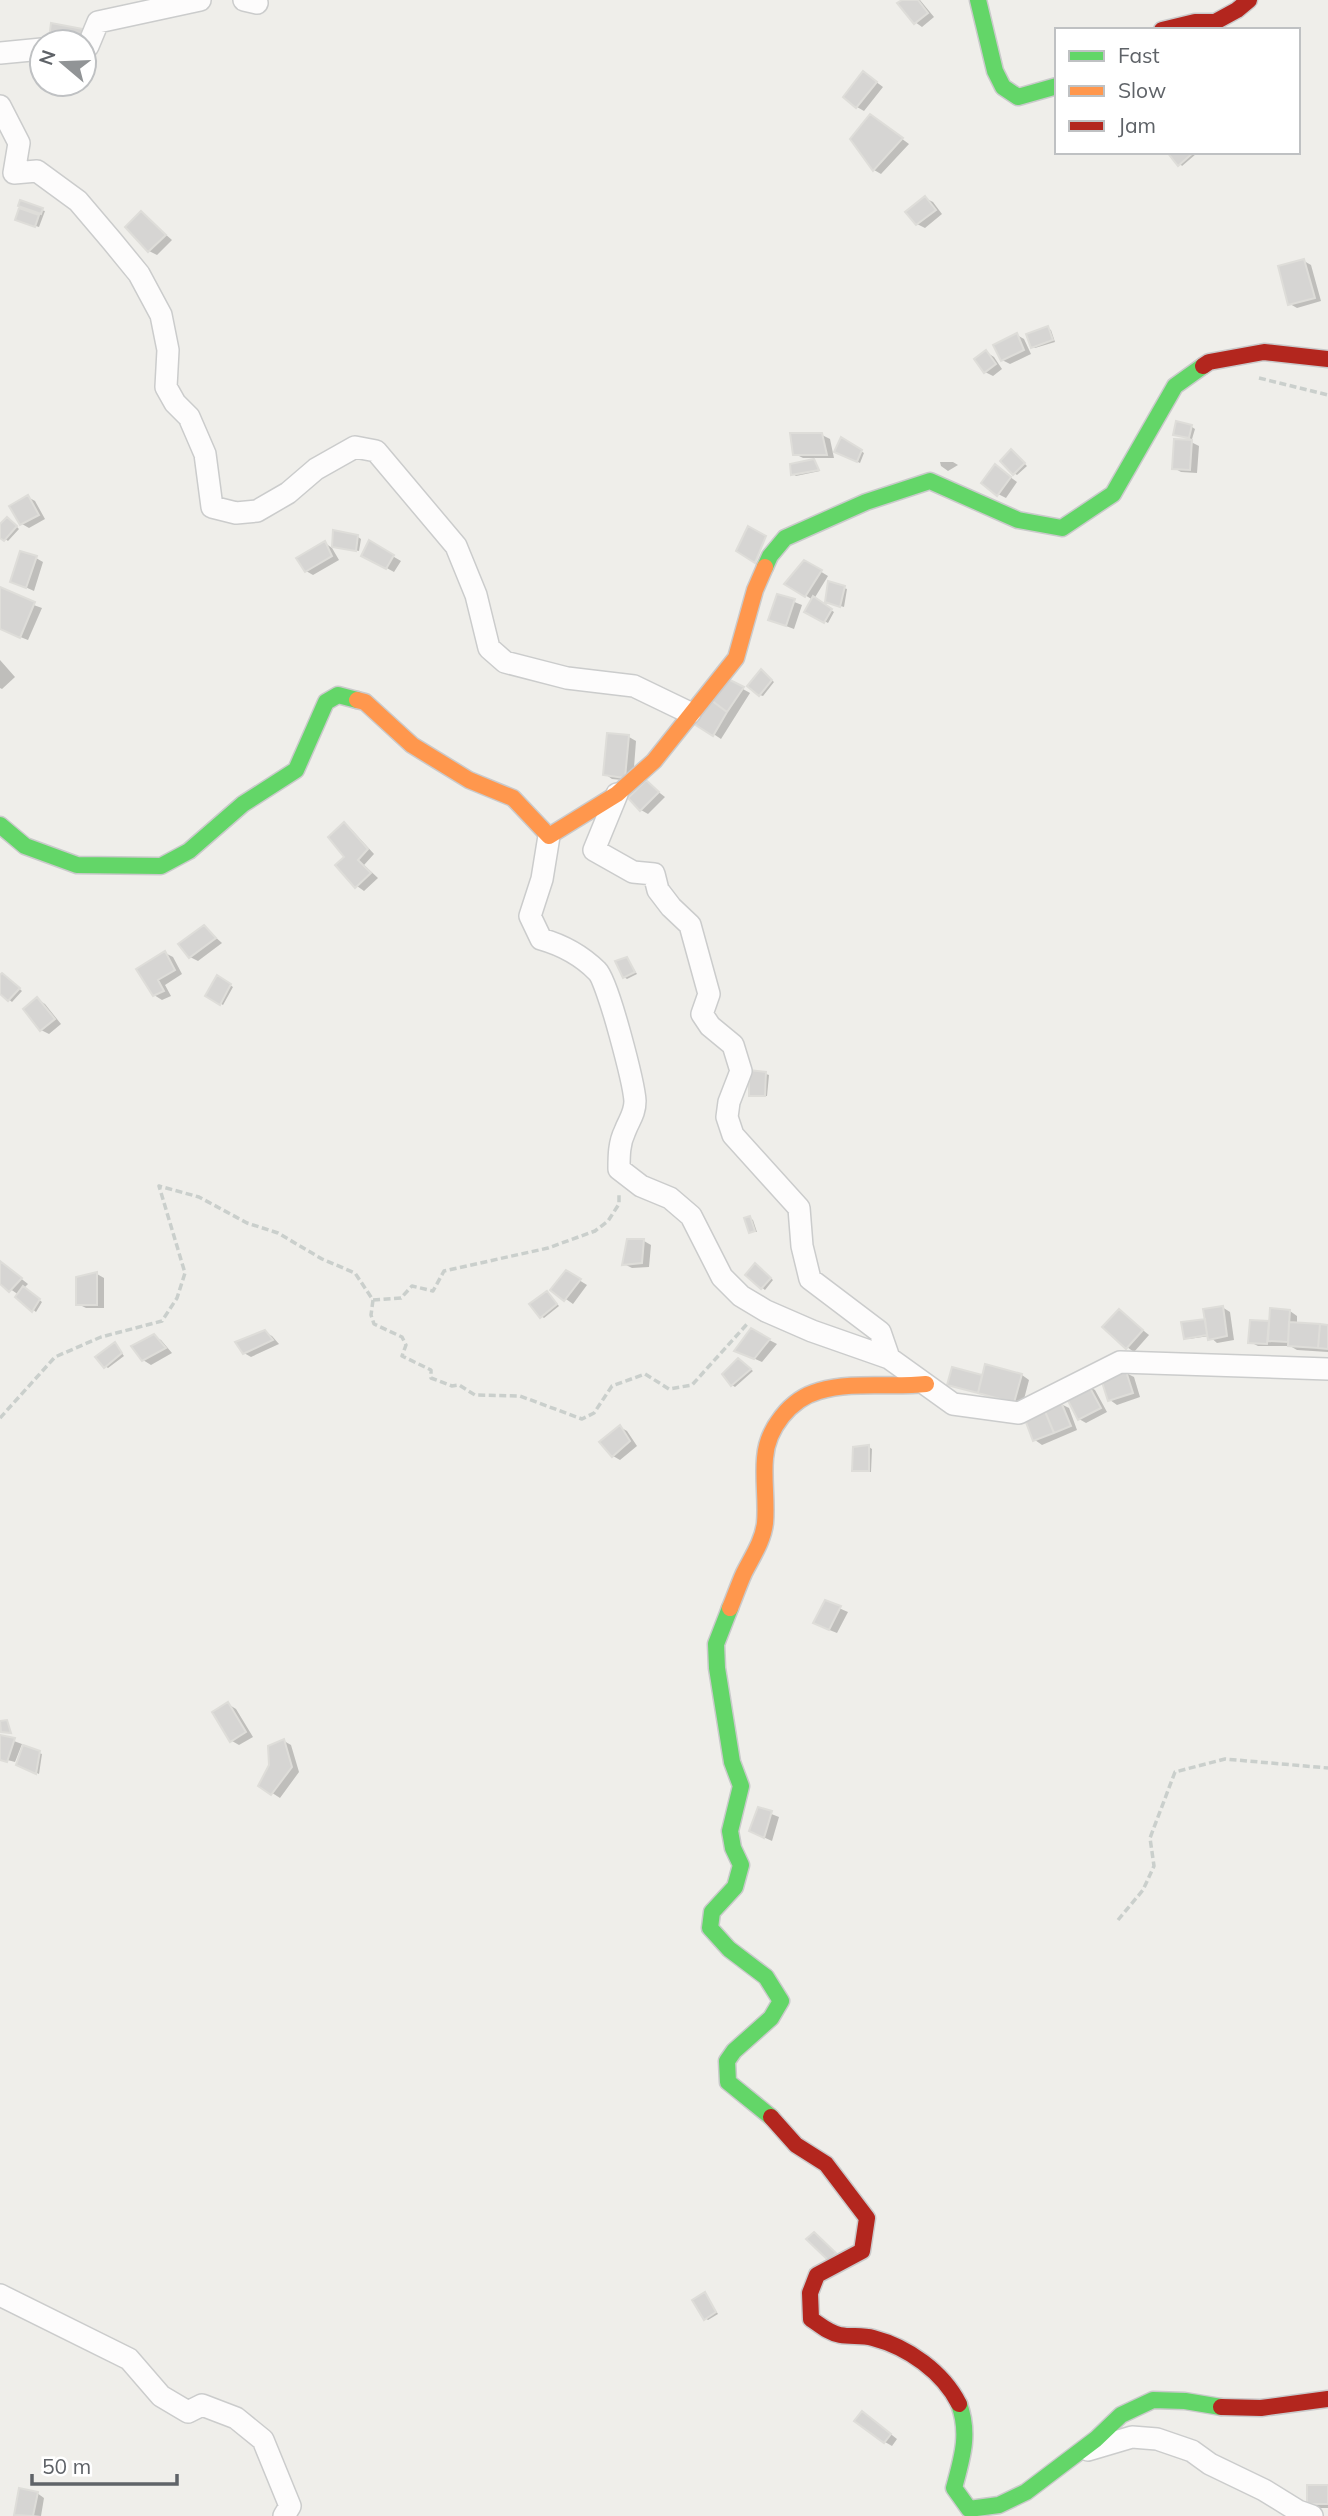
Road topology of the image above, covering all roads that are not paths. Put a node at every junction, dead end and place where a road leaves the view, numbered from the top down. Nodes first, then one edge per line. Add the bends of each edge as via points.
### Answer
1 (200, 0) edge
2 (978, 0) edge
3 (1249, 0) edge
4 (96, 28) edge
5 (1170, 28) edge
6 (28, 51) edge
7 (0, 53) edge
8 (1055, 87) edge
9 (0, 106) edge
10 (7, 176) edge
11 (1328, 359) edge
12 (690, 713) junction
13 (617, 794) junction
14 (0, 825) edge
15 (549, 836) junction
16 (889, 1358) junction
17 (1328, 1369) edge
18 (926, 1384) junction
19 (0, 2295) edge
20 (1328, 2399) edge
21 (1070, 2458) junction
22 (285, 2516) edge
23 (1312, 2516) edge

1 - 4 street via 98,22
2 - 8 main road via 1003,87 1018,97
3 - 5 main road via 1215,22
6 - 7 street
9 - 10 street via 19,143
10 - 12 street via 37,171 78,201 139,274 161,315 168,350 166,387 189,417 205,454 212,508 257,511 355,447 376,451 456,546 477,595 489,648 505,662 567,678 634,686
11 - 12 main road via 1264,352 1209,362 1175,386 1113,494 1062,528 1018,520 930,481 866,502 785,538 770,556 755,590 736,658
12 - 13 main road via 654,761
13 - 15 main road
13 - 16 street via 594,850 633,872 654,874 658,890 690,925 709,994 702,1014 733,1045 741,1071 727,1118 733,1135 799,1208 810,1279 880,1332
14 - 15 main road via 25,846 77,865 161,866 189,851 243,804 296,770 326,702 338,695 365,702 412,745 469,780 513,798
15 - 16 street via 530,916 541,939 560,945 599,972 612,1006 635,1100 620,1148 619,1168 691,1216 722,1276 741,1296 812,1331
16 - 18 street
17 - 18 street via 1120,1362 1019,1413 953,1404
18 - 21 main road via 818,1391 795,1402 779,1420 765,1454 765,1524 716,1644 732,1762 741,1786 730,1831 741,1865 736,1886 710,1913 710,1928 777,1988 781,2001 771,2018 727,2061 728,2082 796,2145 826,2164 867,2218 862,2251 817,2275 810,2293 811,2319 838,2335 875,2339 897,2348 950,2386 967,2435 954,2488 969,2509 999,2505 1026,2492
19 - 22 street via 129,2360 161,2396 188,2412 202,2406 236,2418 263,2440 290,2506
20 - 21 main road via 1261,2408 1153,2400 1121,2415
21 - 23 street via 1132,2437 1157,2439 1192,2451

